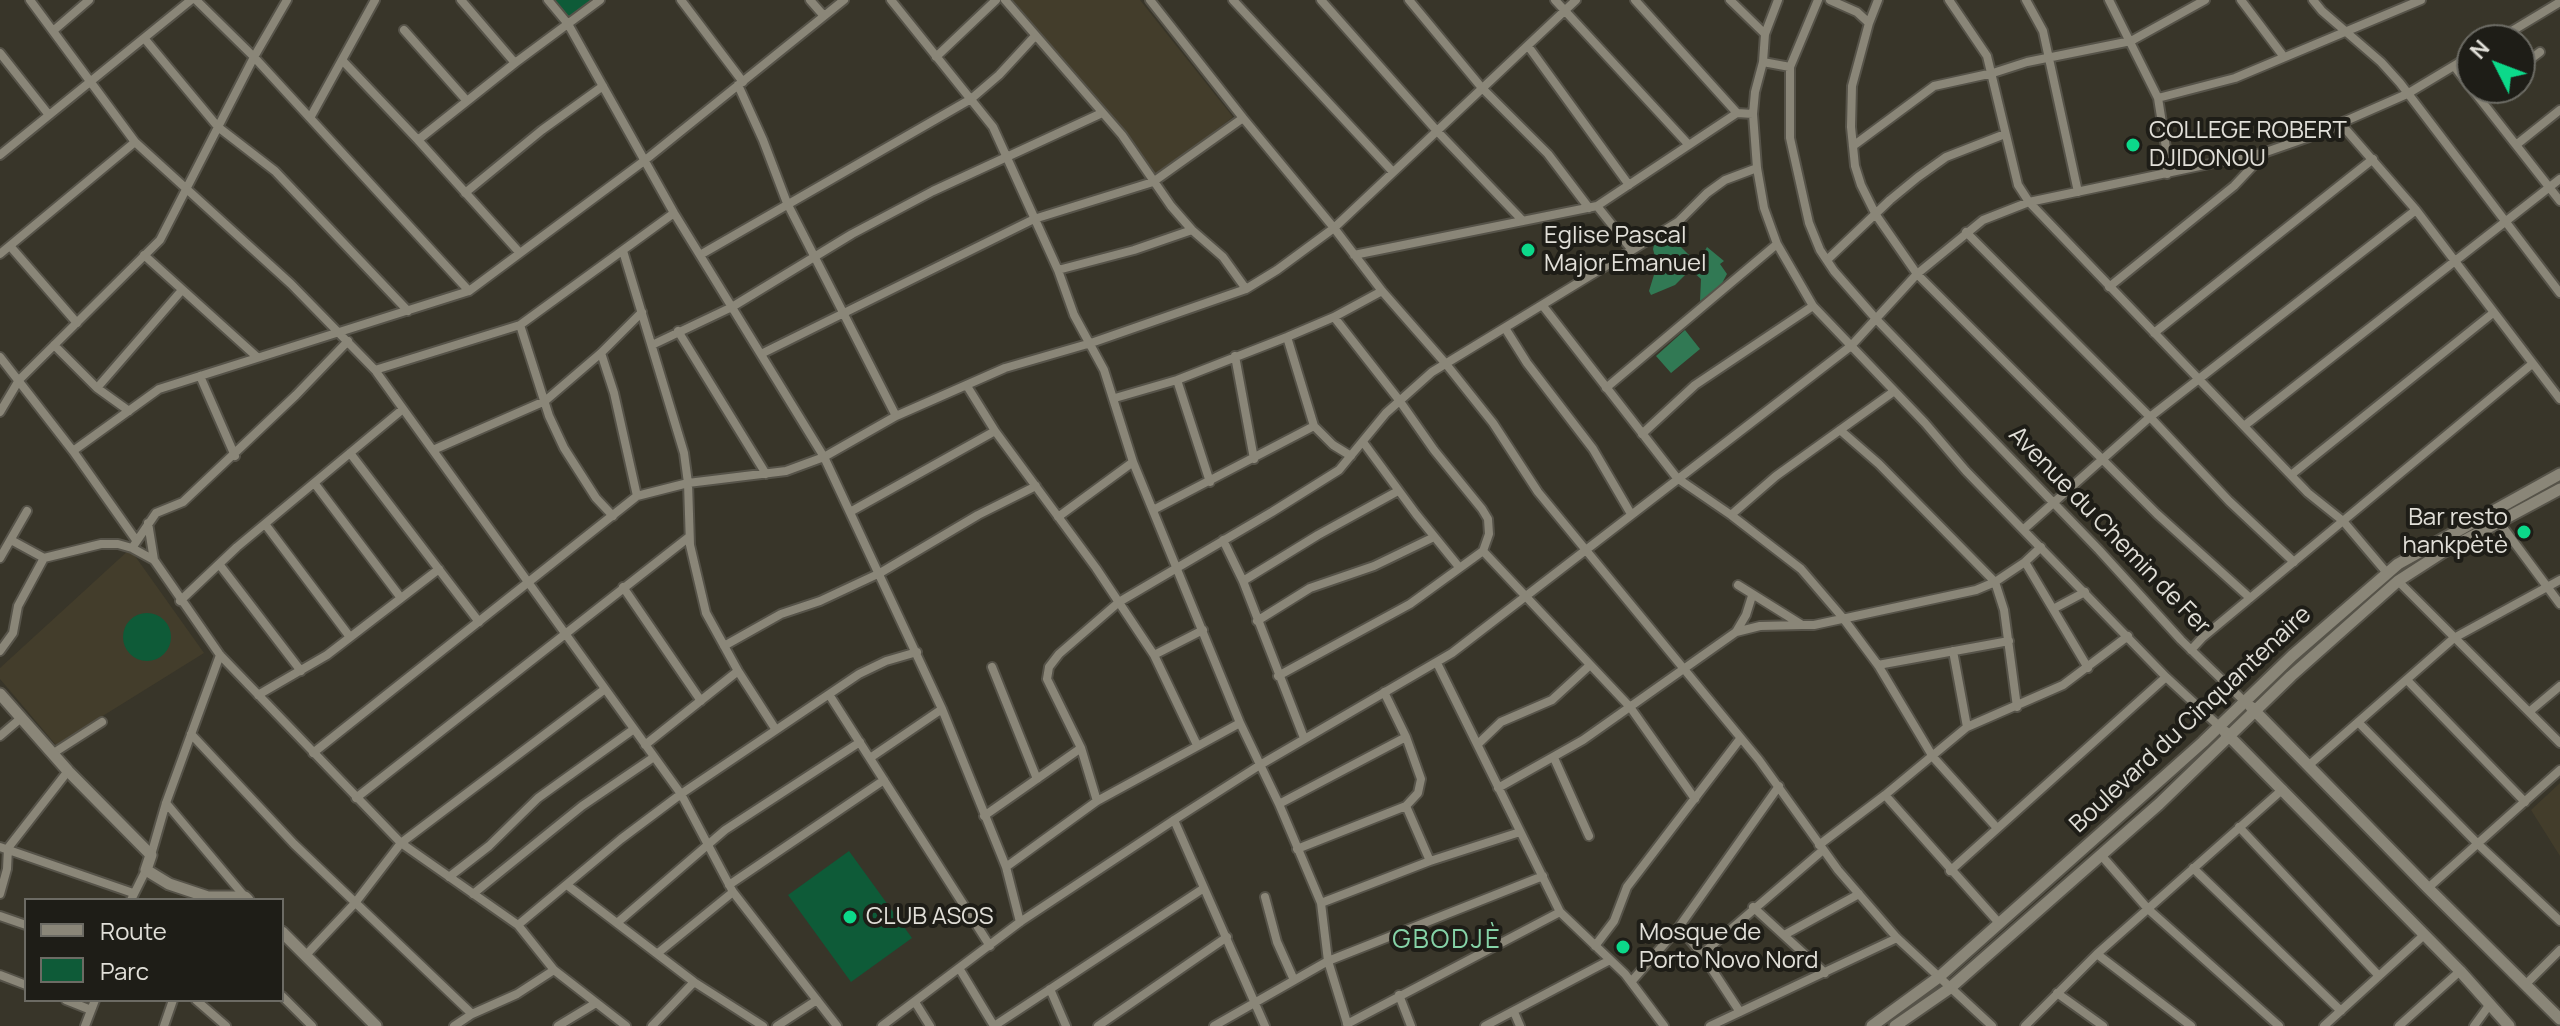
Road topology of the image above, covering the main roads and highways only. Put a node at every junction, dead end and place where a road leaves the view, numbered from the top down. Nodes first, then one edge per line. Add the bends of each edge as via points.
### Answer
1 (2560, 474) edge
2 (2560, 489) edge
3 (0, 694) edge
4 (2244, 701) junction
5 (2255, 710) junction
6 (2219, 726) junction
7 (2230, 737) junction
8 (208, 898) edge
9 (247, 898) edge
10 (284, 934) edge
11 (2560, 1019) edge
12 (376, 1026) edge
13 (1872, 1026) edge
14 (1895, 1026) edge
15 (2509, 1026) edge

1 - 4 main road, Boulevard du Cinquantenaire via 2387,573
2 - 5 main road, Boulevard du Cinquantenaire via 2398,581
3 - 8 main road via 151,855 146,870
4 - 5 main road, Avenue du Chemin de Fer
4 - 6 main road, Boulevard du Cinquantenaire
5 - 7 main road, Boulevard du Cinquantenaire
5 - 11 main road, Avenue du Chemin de Fer
6 - 7 main road
6 - 13 main road, Boulevard du Cinquantenaire via 1939,977
7 - 14 main road, Boulevard du Cinquantenaire via 1950,988
7 - 15 main road
8 - 9 main road
10 - 12 main road

